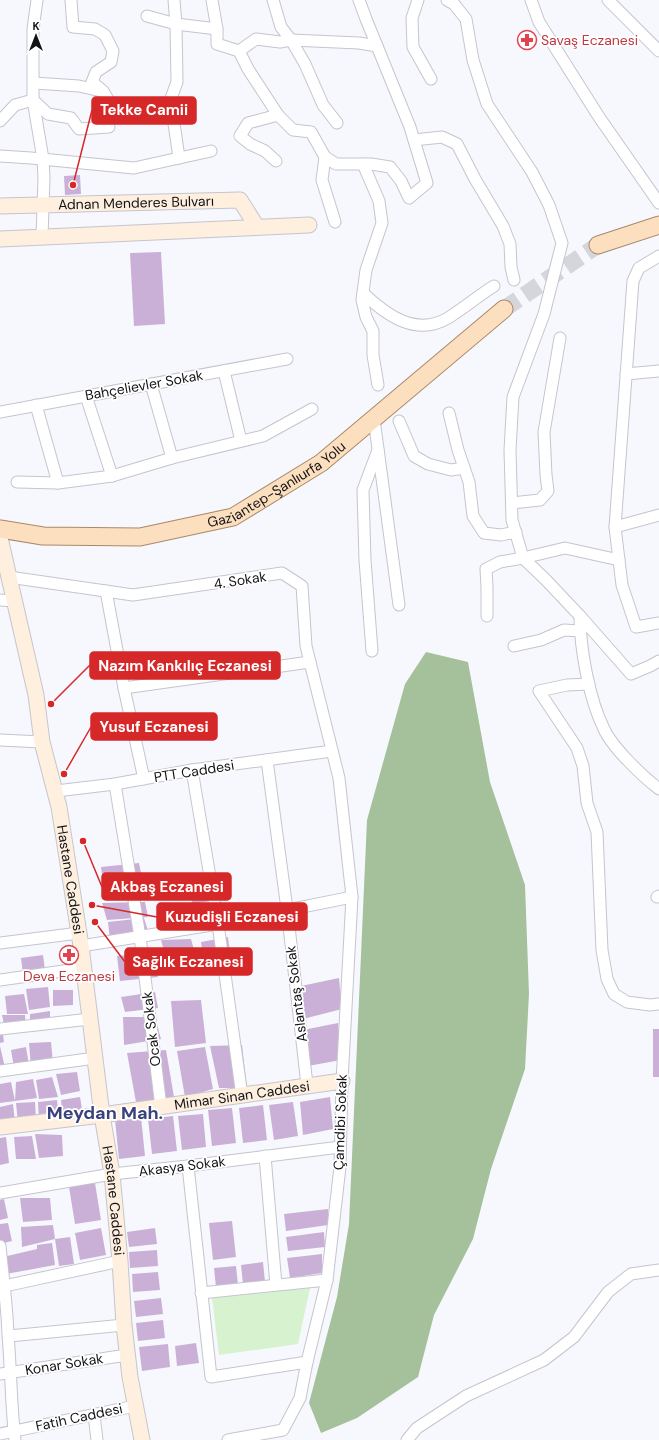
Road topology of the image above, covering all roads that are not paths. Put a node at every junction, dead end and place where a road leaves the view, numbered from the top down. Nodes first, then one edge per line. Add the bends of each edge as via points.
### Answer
1 (37, 0) edge
2 (71, 0) edge
3 (174, 0) edge
4 (212, 0) edge
5 (273, 0) edge
6 (359, 0) edge
7 (418, 0) edge
8 (447, 0) edge
9 (531, 0) edge
10 (608, 0) edge
11 (147, 16) dead end
12 (176, 24) junction
13 (217, 29) junction
14 (291, 40) junction
15 (376, 46) junction
16 (239, 51) junction
17 (659, 51) edge
18 (432, 79) dead end
19 (34, 83) junction
20 (103, 91) junction
21 (33, 100) junction
22 (121, 115) dead end
23 (278, 115) junction
24 (0, 121) edge
25 (337, 123) dead end
26 (109, 127) dead end
27 (414, 140) junction
28 (211, 150) dead end
29 (0, 156) edge
30 (325, 157) junction
31 (179, 158) junction
32 (43, 159) junction
33 (276, 161) dead end
34 (363, 164) junction
35 (659, 203) edge
36 (43, 205) junction
37 (0, 206) edge
38 (335, 222) dead end
39 (309, 225) dead end
40 (659, 225) edge
41 (257, 227) junction
42 (42, 237) junction
43 (0, 239) edge
44 (598, 245) tunnel mouth
45 (659, 256) edge
46 (514, 280) dead end
47 (494, 286) dead end
48 (364, 293) junction
49 (504, 309) tunnel mouth
50 (560, 338) dead end
51 (287, 359) dead end
52 (224, 371) junction
53 (659, 371) edge
54 (626, 374) junction
55 (151, 384) junction
56 (378, 385) dead end
57 (86, 396) junction
58 (36, 405) junction
59 (312, 409) dead end
60 (0, 412) edge
61 (449, 413) dead end
62 (374, 419) junction
63 (399, 421) dead end
64 (241, 441) junction
65 (378, 450) junction
66 (172, 458) junction
67 (464, 468) junction
68 (112, 476) junction
69 (17, 482) dead end
70 (58, 483) junction
71 (512, 503) junction
72 (659, 515) edge
73 (615, 527) junction
74 (0, 529) edge
75 (516, 532) junction
76 (0, 538) edge
77 (523, 558) junction
78 (619, 560) junction
79 (9, 577) junction
80 (106, 591) junction
81 (7, 601) edge
82 (399, 605) dead end
83 (487, 616) dead end
84 (580, 616) junction
85 (659, 623) edge
86 (580, 631) junction
87 (514, 646) dead end
88 (372, 651) dead end
89 (659, 661) edge
90 (310, 662) junction
91 (589, 684) junction
92 (124, 688) junction
93 (0, 740) edge
94 (42, 742) junction
95 (332, 750) junction
96 (267, 760) junction
97 (192, 770) junction
98 (144, 779) junction
99 (115, 784) junction
100 (659, 789) edge
101 (56, 791) junction
102 (352, 897) junction
103 (286, 909) junction
104 (218, 924) junction
105 (140, 937) junction
106 (80, 939) junction
107 (0, 943) edge
108 (84, 968) junction
109 (0, 980) edge
110 (659, 1004) edge
111 (90, 1020) junction
112 (0, 1029) edge
113 (95, 1058) junction
114 (0, 1071) edge
115 (342, 1081) junction
116 (307, 1086) junction
117 (242, 1096) junction
118 (161, 1107) junction
119 (102, 1115) junction
120 (0, 1127) edge
121 (340, 1147) junction
122 (265, 1156) junction
123 (188, 1166) junction
124 (112, 1174) junction
125 (0, 1193) edge
126 (0, 1246) edge
127 (120, 1261) junction
128 (659, 1270) edge
129 (327, 1280) junction
130 (276, 1285) junction
131 (2, 1286) edge
132 (201, 1293) junction
133 (124, 1324) junction
134 (8, 1336) junction
135 (127, 1355) junction
136 (307, 1362) junction
137 (5, 1373) edge
138 (135, 1406) junction
139 (94, 1415) junction
140 (0, 1434) edge
141 (15, 1435) edge
142 (97, 1440) edge
143 (142, 1440) edge
144 (228, 1440) edge
145 (407, 1440) edge

1 - 19 street via 33,29
2 - 20 street via 73,27 95,29 105,35 113,51 111,62 96,72 92,82
3 - 12 street
4 - 13 street
5 - 14 street via 281,27
6 - 15 street
7 - 18 street via 412,18 413,47
8 - 71 street via 454,4 466,19 473,60 487,104 532,172 549,205 562,243 544,314 513,397 510,450
9 - 35 street via 539,22 599,117
10 - 17 street
11 - 12 street
12 - 13 street
12 - 31 street via 177,82 170,101
13 - 16 street via 217,44
14 - 15 street
14 - 16 street via 280,42 256,39
14 - 25 street via 323,105
15 - 27 street
16 - 23 street
19 - 20 street via 79,86
19 - 21 street
20 - 22 street
21 - 24 street via 15,105
21 - 26 street via 48,114 72,118 78,129
21 - 32 street
23 - 30 street via 294,130 311,132
23 - 33 street via 248,123 240,136 250,144 265,150
27 - 34 street via 427,183 409,198 390,167
27 - 46 street via 442,137 457,144 503,226 510,244
28 - 31 street
29 - 32 street
30 - 34 street via 336,164
30 - 38 street via 322,180
31 - 32 street via 134,168
32 - 36 street
34 - 48 street via 379,201 382,223 366,270
36 - 37 street, Adnan Menderes Bulvarı
36 - 41 street, Adnan Menderes Bulvarı via 240,200
36 - 42 street
39 - 41 street, Adnan Menderes Bulvarı
40 - 44 main road
41 - 42 street, Adnan Menderes Bulvarı
42 - 43 street, Adnan Menderes Bulvarı
45 - 54 street via 639,268 633,281
47 - 48 street via 447,318 432,324 416,325 393,317
48 - 56 street via 362,300 366,317 373,330 373,355
49 - 62 main road, Gaziantep-Şanlıurfa Yolu
50 - 71 street via 544,432 548,491 540,500
51 - 52 street, Bahçelievler Sokak
52 - 55 street, Bahçelievler Sokak
52 - 64 street
53 - 54 street
54 - 73 street
55 - 57 street, Bahçelievler Sokak
55 - 66 street
57 - 58 street, Bahçelievler Sokak
57 - 68 street
58 - 60 street, Bahçelievler Sokak
58 - 70 street
59 - 64 street via 263,436
61 - 67 street
62 - 65 street
62 - 74 main road, Gaziantep-Şanlıurfa Yolu via 321,464 233,516 140,537 42,536
63 - 67 street via 414,456 428,464 451,470
64 - 66 street
65 - 82 street
65 - 88 street via 363,490
66 - 68 street
67 - 75 street via 469,482 473,516 484,533 501,535
68 - 70 street
69 - 70 street
71 - 75 street via 512,520
72 - 73 street
73 - 78 street
75 - 77 street
76 - 79 street, Hastane Caddesi
77 - 78 street via 565,548
77 - 83 street via 500,562 486,569
77 - 84 street
78 - 85 street via 622,585 636,627
79 - 80 street, 4. Sokak
79 - 81 street, Hastane Caddesi
80 - 90 street, 4. Sokak via 133,595 282,573 302,586 306,646
80 - 92 street
81 - 94 street, Hastane Caddesi via 36,695
84 - 86 street
84 - 89 street via 631,674
86 - 87 street via 564,630 541,640
86 - 91 street
90 - 92 street
90 - 95 street, 4. Sokak
91 - 100 street via 604,729 620,752
91 - 110 street via 567,685 539,691 577,748 583,766 587,803 596,832 602,950 607,979 614,994 627,1002
92 - 98 street
93 - 94 street
94 - 101 street, Hastane Caddesi
95 - 96 street, PTT Caddesi
95 - 102 street, Çamdibi Sokak via 339,778
96 - 97 street, PTT Caddesi
96 - 103 street, Aslantaş Sokak
97 - 98 street, PTT Caddesi
97 - 104 street
98 - 99 street, PTT Caddesi
99 - 101 street, PTT Caddesi
99 - 105 street, Ocak Sokak
101 - 106 street, Hastane Caddesi
102 - 103 street
102 - 115 street, Çamdibi Sokak
103 - 104 street
103 - 116 street, Aslantaş Sokak
104 - 105 street
104 - 117 street
105 - 106 street
105 - 118 street, Ocak Sokak
106 - 107 street
106 - 108 street, Hastane Caddesi
108 - 109 street
108 - 111 street, Hastane Caddesi
111 - 112 street
111 - 113 street, Hastane Caddesi
113 - 114 street
113 - 119 street, Hastane Caddesi
115 - 116 street, Mimar Sinan Caddesi
115 - 121 street, Çamdibi Sokak
116 - 117 street, Mimar Sinan Caddesi
117 - 118 street, Mimar Sinan Caddesi
118 - 119 street, Mimar Sinan Caddesi
119 - 120 street, Mimar Sinan Caddesi
119 - 124 street, Hastane Caddesi
121 - 122 street, Akasya Sokak
121 - 129 street, Çamdibi Sokak
122 - 123 street, Akasya Sokak
122 - 130 street
123 - 124 street, Akasya Sokak
123 - 132 street
124 - 125 street, Akasya Sokak
124 - 127 street, Hastane Caddesi
126 - 131 street
127 - 131 street
127 - 133 street, Hastane Caddesi
128 - 145 street via 631,1274 608,1292 574,1337 544,1360 466,1396 417,1428
129 - 130 street
129 - 136 street, Çamdibi Sokak
130 - 132 street
131 - 134 street
132 - 136 street via 211,1377
133 - 134 street
133 - 135 street, Hastane Caddesi
134 - 137 street
135 - 137 street, Konar Sokak
135 - 138 street, Hastane Caddesi
136 - 144 street, Çamdibi Sokak via 300,1398 283,1430
137 - 141 street
138 - 139 street, Fatih Caddesi
138 - 143 street, Hastane Caddesi
139 - 141 street, Fatih Caddesi
139 - 142 street
140 - 141 street, Fatih Caddesi

